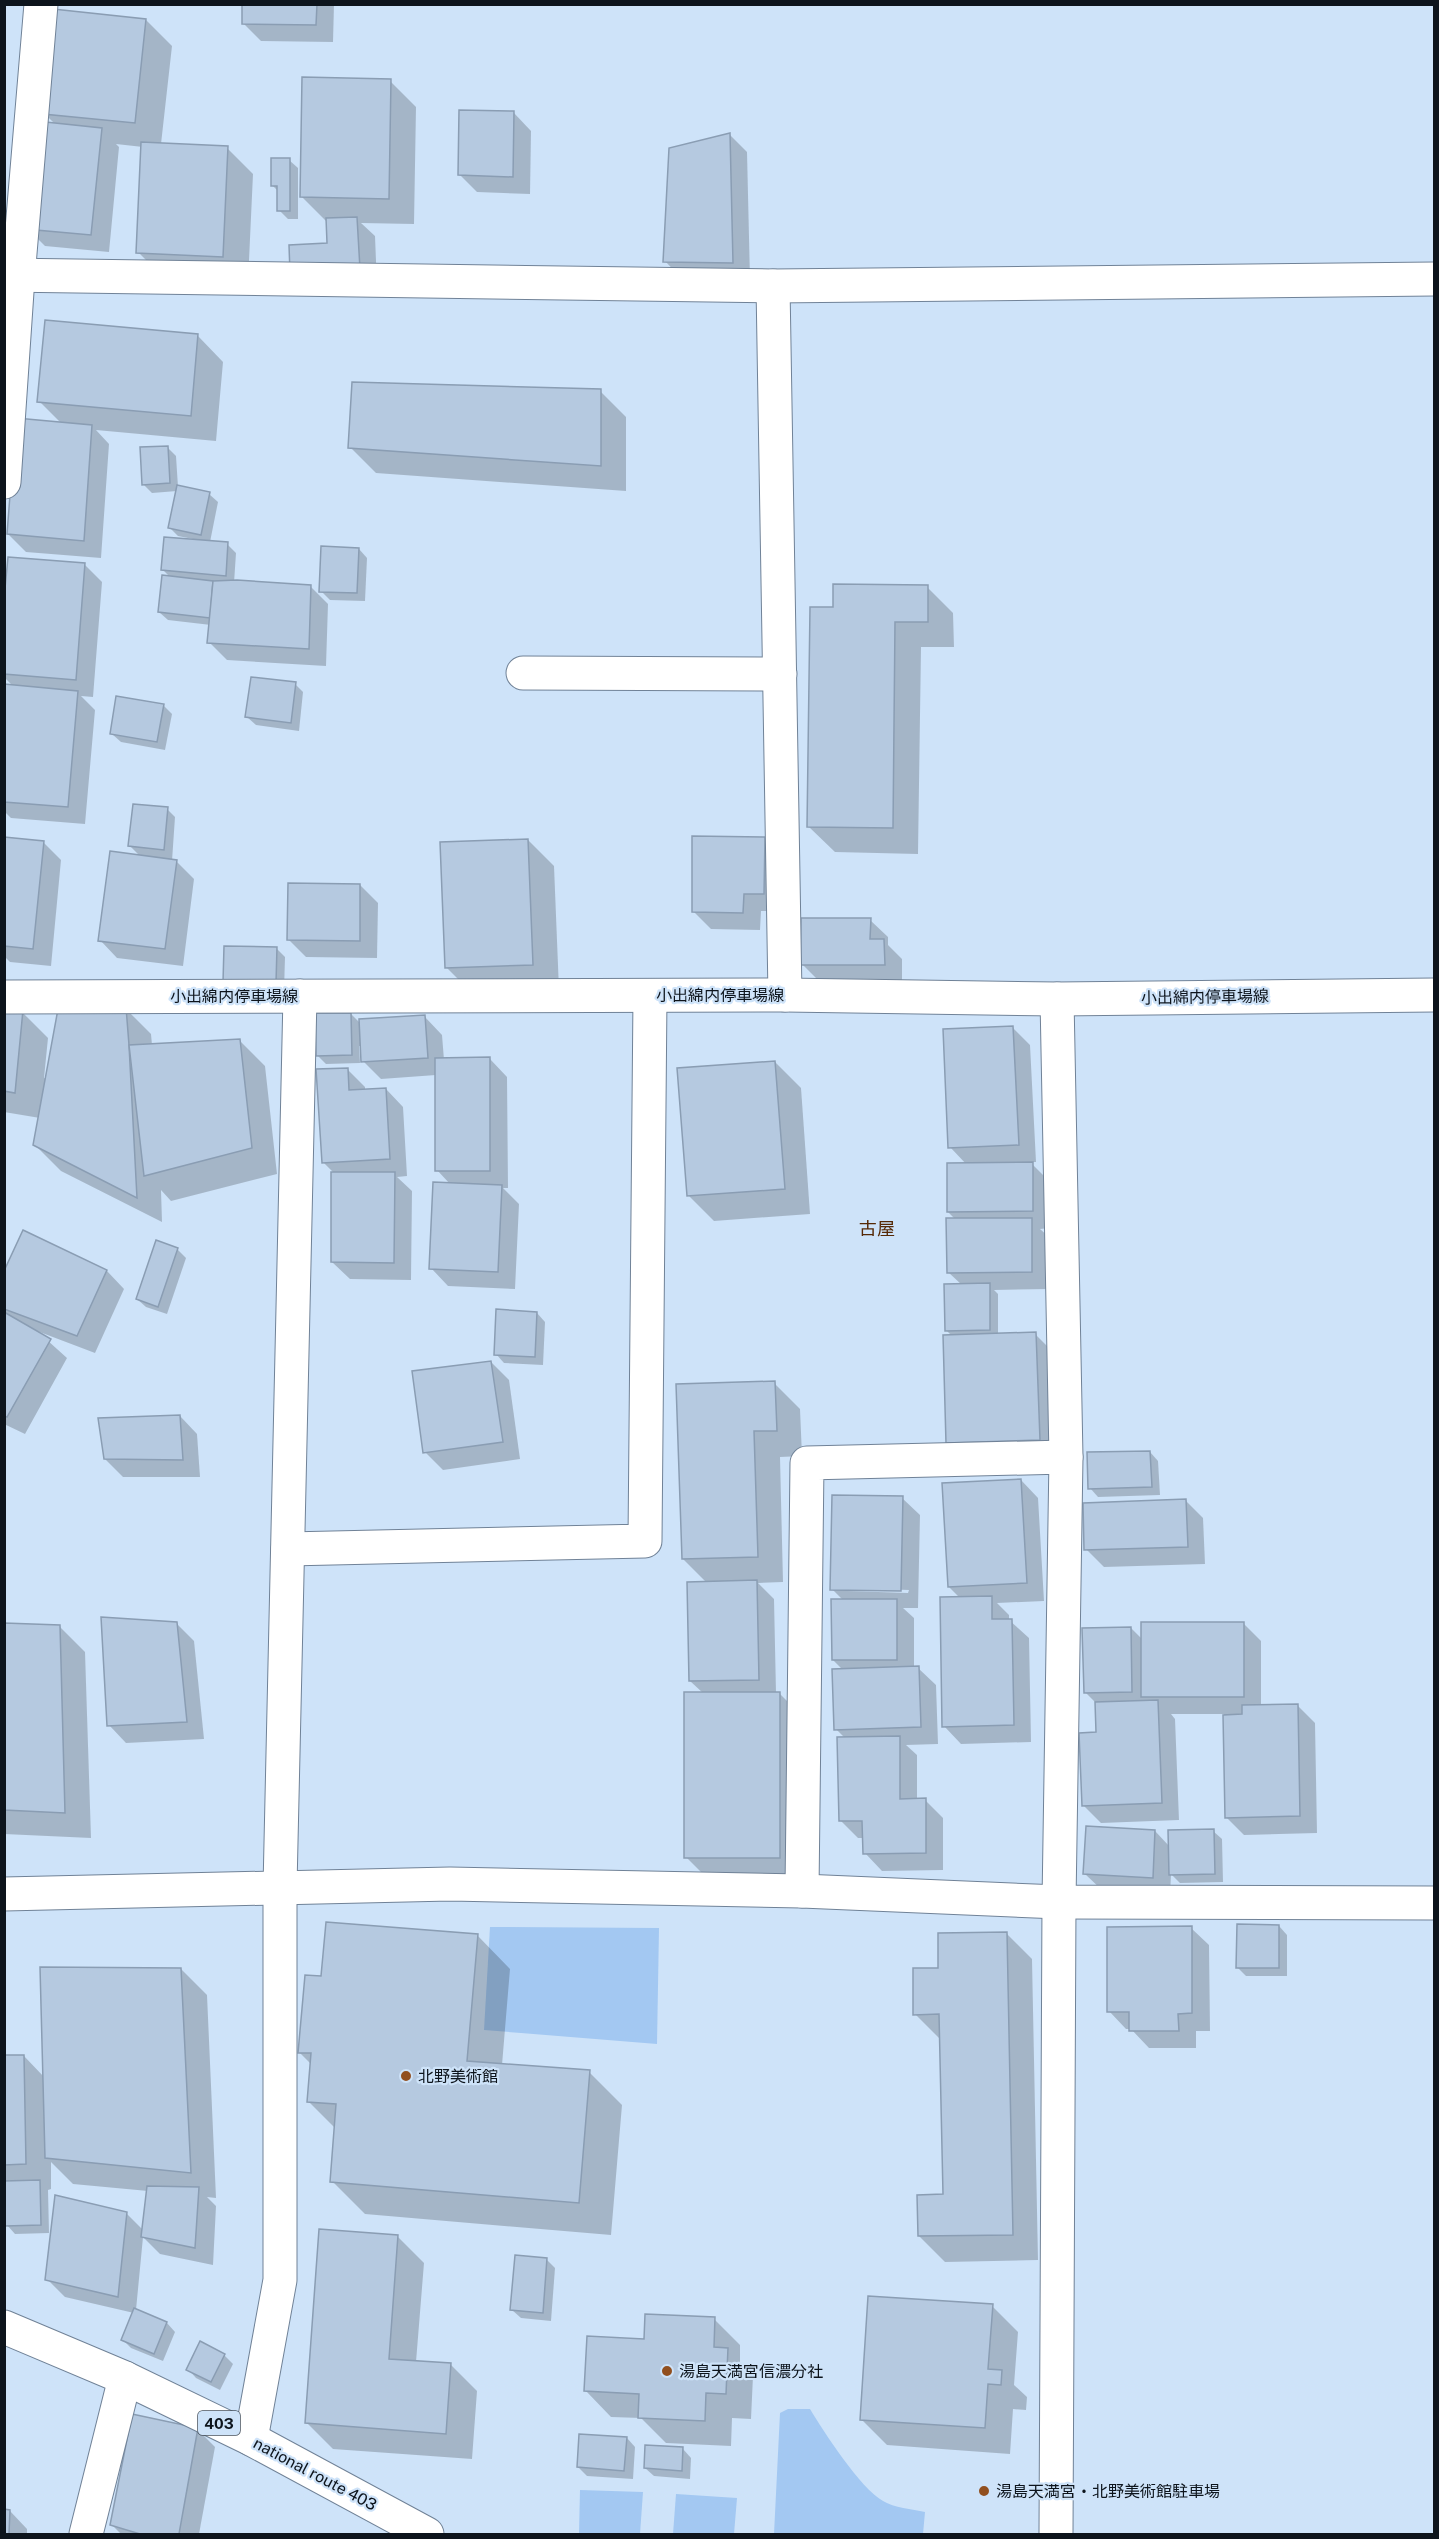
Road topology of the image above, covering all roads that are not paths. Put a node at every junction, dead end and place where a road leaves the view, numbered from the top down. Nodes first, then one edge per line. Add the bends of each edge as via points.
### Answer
1 (41, 4) edge
2 (11, 276) edge
3 (1434, 279) edge
4 (773, 286) junction
5 (4, 482) edge
6 (524, 673) dead end
7 (780, 674) junction
8 (785, 995) junction
9 (1434, 995) edge
10 (300, 996) junction
11 (650, 996) junction
12 (4, 997) edge
13 (1057, 999) junction
14 (1066, 1457) junction
15 (288, 1550) junction
16 (280, 1887) junction
17 (802, 1891) junction
18 (4, 1894) edge
19 (1059, 1902) junction
20 (1434, 1903) edge
21 (4, 2326) edge
22 (125, 2378) junction
23 (251, 2439) junction
24 (86, 2535) edge
25 (427, 2535) edge
26 (1056, 2535) edge

1 - 2 main road
2 - 4 main road
2 - 5 main road
3 - 4 main road
4 - 7 main road
6 - 7 main road
7 - 8 main road
8 - 11 main road, 小出綿内停車場線
8 - 13 main road, 小出綿内停車場線
9 - 13 main road, 小出綿内停車場線
10 - 11 main road, 小出綿内停車場線
10 - 12 main road, 小出綿内停車場線
10 - 15 main road
11 - 15 main road via 645,1541
13 - 14 main road
14 - 17 main road via 807,1463
14 - 19 main road
15 - 16 main road
16 - 17 main road via 450,1884
16 - 18 main road
16 - 23 main road via 280,2280
17 - 19 main road
19 - 20 main road
19 - 26 main road
21 - 22 main road, national route 403 / 403
22 - 23 main road, national route 403 / 403
22 - 24 main road
23 - 25 main road, national route 403 / 403

